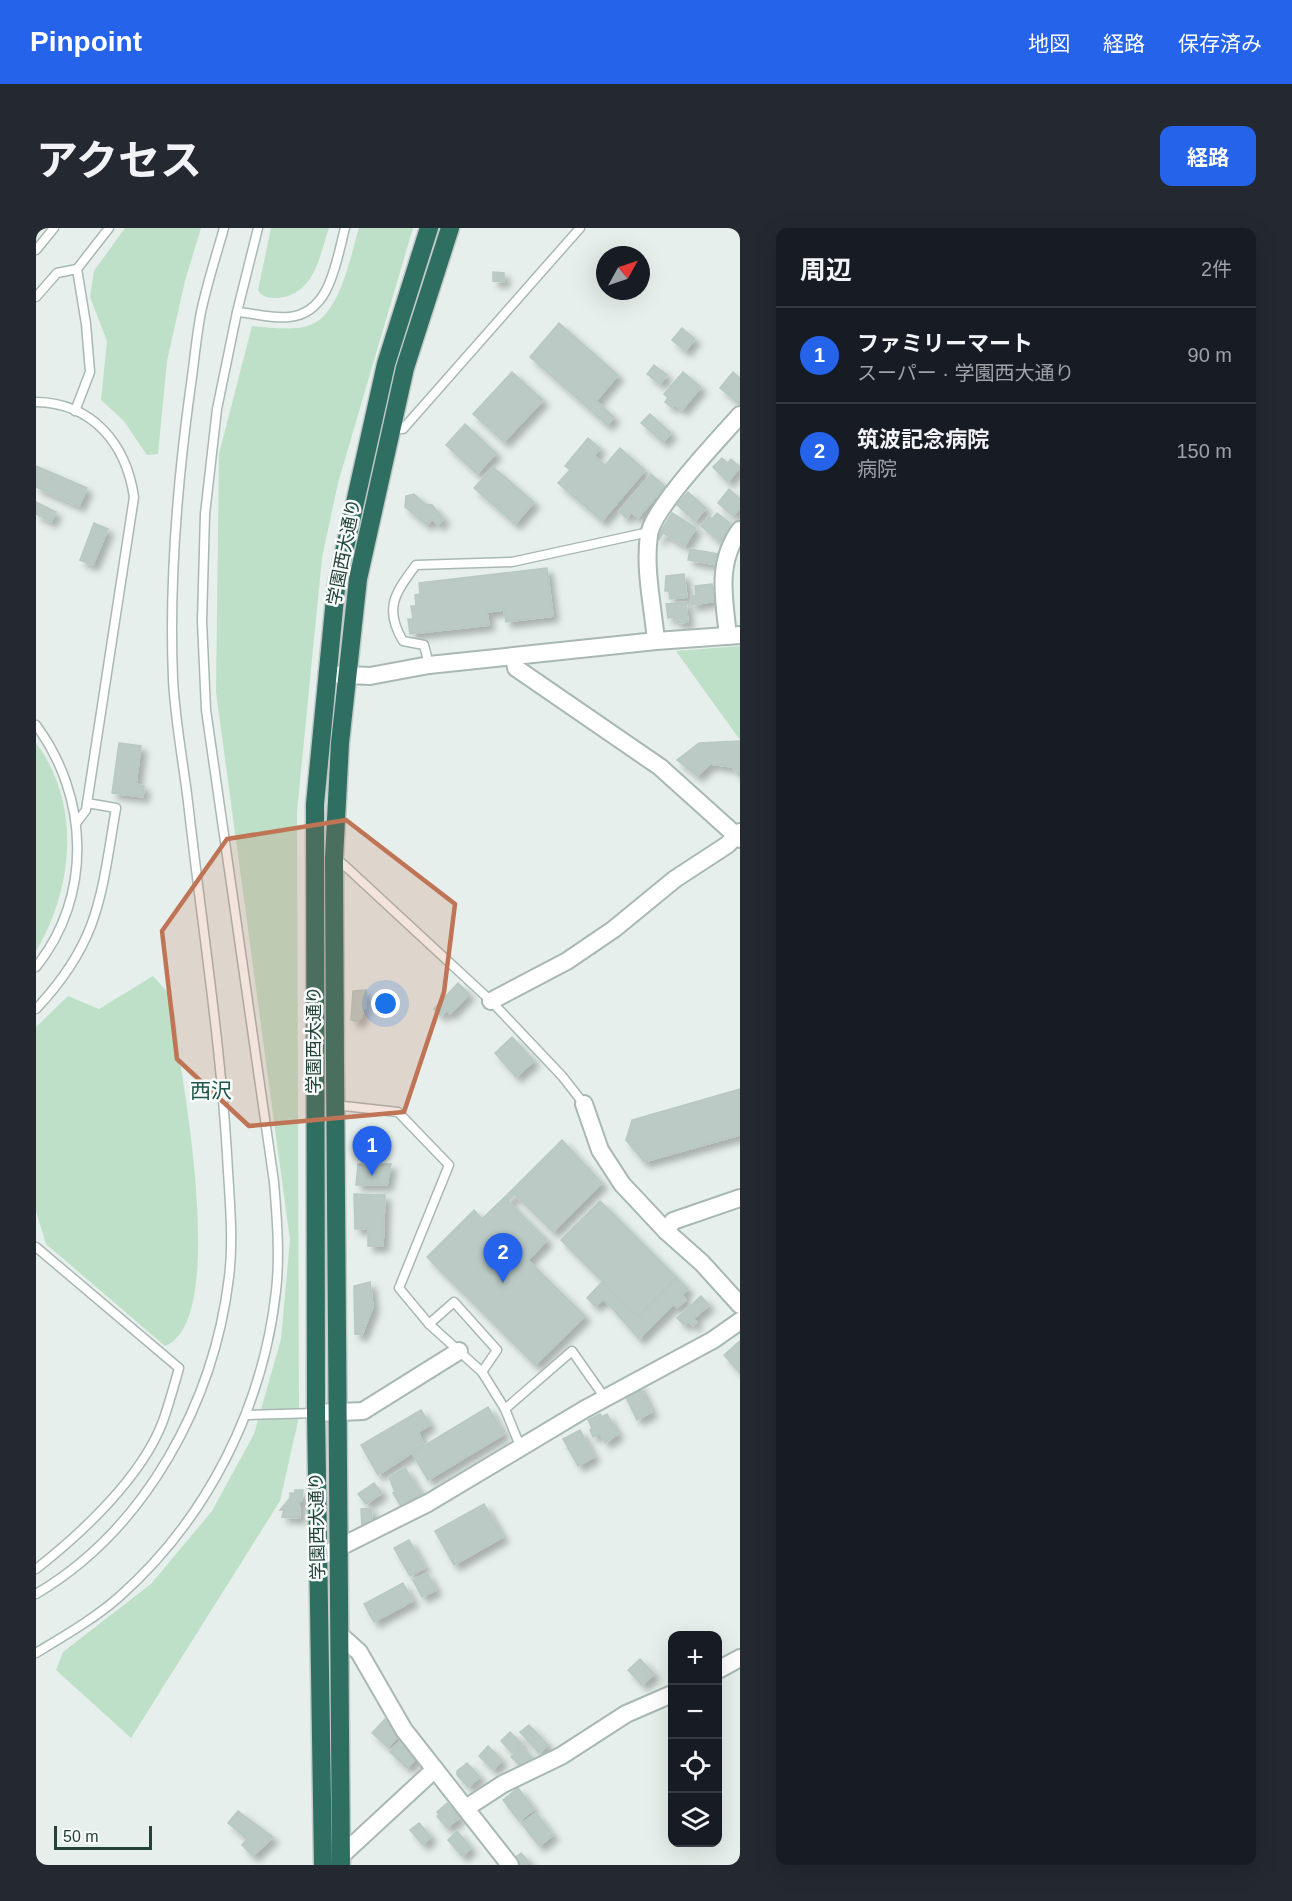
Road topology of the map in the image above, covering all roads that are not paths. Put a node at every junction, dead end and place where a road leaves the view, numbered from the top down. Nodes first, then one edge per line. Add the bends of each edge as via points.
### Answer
1 (54, 228) edge
2 (109, 228) edge
3 (224, 228) edge
4 (258, 228) edge
5 (345, 228) edge
6 (429, 228) edge
7 (450, 228) edge
8 (580, 228) edge
9 (36, 250) edge
10 (77, 269) junction
11 (36, 297) edge
12 (237, 312) junction
13 (36, 402) edge
14 (75, 411) junction
15 (740, 415) edge
16 (390, 428) junction
17 (740, 530) edge
18 (649, 532) junction
19 (734, 635) edge
20 (656, 640) junction
21 (514, 658) junction
22 (429, 665) junction
23 (327, 674) junction
24 (346, 676) junction
25 (36, 725) edge
26 (87, 803) junction
27 (77, 822) junction
28 (739, 836) edge
29 (334, 859) junction
30 (36, 968) edge
31 (491, 1001) junction
32 (36, 1009) edge
33 (584, 1104) joint
34 (335, 1105) junction
35 (740, 1198) edge
36 (666, 1231) junction
37 (36, 1247) edge
38 (740, 1305) edge
39 (740, 1321) edge
40 (429, 1324) junction
41 (459, 1351) junction
42 (482, 1372) junction
43 (605, 1398) junction
44 (505, 1409) junction
45 (336, 1412) junction
46 (316, 1413) junction
47 (246, 1415) junction
48 (520, 1446) junction
49 (339, 1547) junction
50 (320, 1557) junction
51 (36, 1569) edge
52 (36, 1594) edge
53 (340, 1635) junction
54 (36, 1653) edge
55 (740, 1658) edge
56 (722, 1667) edge
57 (668, 1696) edge
58 (435, 1769) junction
59 (466, 1808) junction
60 (341, 1860) edge
61 (323, 1865) edge
62 (510, 1865) edge

1 - 9 lane
2 - 10 lane
3 - 52 lane via 201,311 184,434 173,556 173,681 224,1106 230,1274 221,1330 206,1382 158,1476 123,1520 87,1556
4 - 12 lane
5 - 12 lane via 327,291 316,305 303,314 287,317
6 - 23 highway, 学園西大通り via 386,364 366,447 336,588
7 - 16 highway, 学園西大通り
8 - 16 lane via 403,429
10 - 11 lane via 57,273
10 - 14 lane via 90,372
12 - 47 lane via 217,409 206,514 202,621 206,710 267,1125 278,1238 269,1339 259,1383
13 - 14 lane
14 - 26 lane via 107,433 121,452 134,497
15 - 18 street via 678,486
16 - 24 highway, 学園西大通り via 358,579
17 - 19 street via 726,556 722,578
18 - 20 street
18 - 22 lane via 512,562 416,565 394,595 394,626 403,641 424,645
19 - 20 street
20 - 21 street
21 - 22 street
21 - 28 street via 516,668 660,767
22 - 24 street via 370,676
23 - 24 street
23 - 46 highway, 学園西大通り via 315,804
24 - 29 highway, 学園西大通り
25 - 27 lane via 62,767
26 - 27 lane
26 - 32 lane via 116,808 99,907 74,964
27 - 30 lane via 76,879 69,907
28 - 31 street via 567,961
29 - 31 lane
29 - 34 highway, 学園西大通り
31 - 33 lane
33 - 36 street via 600,1150 622,1184
34 - 40 lane via 398,1112 449,1165 399,1288
34 - 45 highway, 学園西大通り
35 - 36 street via 673,1221
36 - 38 street
37 - 51 lane via 179,1368 162,1423 138,1464 90,1524
39 - 43 street via 713,1340
40 - 41 lane
40 - 42 lane via 454,1302 497,1350
41 - 42 lane
41 - 45 street via 363,1410
42 - 44 lane
43 - 44 lane via 572,1351
43 - 48 street
44 - 48 lane
45 - 46 street
45 - 49 highway, 学園西大通り
46 - 47 lane
46 - 50 highway, 学園西大通り
47 - 54 lane via 225,1462 158,1558 118,1598
48 - 49 street via 428,1503
49 - 50 street
49 - 53 highway, 学園西大通り
50 - 61 highway, 学園西大通り
53 - 58 street via 359,1652 404,1730
53 - 60 highway, 学園西大通り
55 - 56 street
57 - 59 street via 626,1714 561,1756 503,1784
58 - 59 street
58 - 60 street
59 - 62 street

